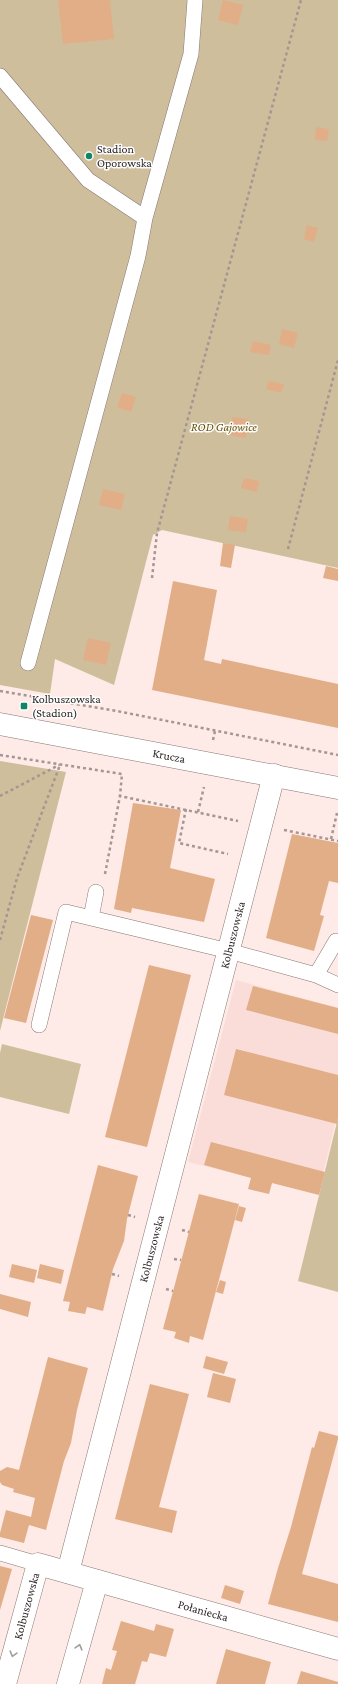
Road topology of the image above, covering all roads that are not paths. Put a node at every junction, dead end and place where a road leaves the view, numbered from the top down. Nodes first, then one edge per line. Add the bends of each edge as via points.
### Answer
1 (194, 0) edge
2 (0, 76) edge
3 (145, 218) junction
4 (28, 663) dead end
5 (0, 724) edge
6 (274, 775) junction
7 (338, 788) edge
8 (96, 892) road end
9 (91, 918) junction
10 (338, 942) edge
11 (229, 951) junction
12 (316, 974) junction
13 (338, 985) edge
14 (39, 1026) dead end
15 (0, 1553) edge
16 (38, 1564) junction
17 (68, 1572) junction
18 (97, 1582) junction
19 (338, 1649) edge
20 (5, 1684) edge
21 (68, 1684) edge

1 - 3 lane via 191,54
2 - 3 lane via 88,180
3 - 4 lane via 138,256
5 - 6 street, Krucza
6 - 7 street, Krucza
6 - 11 street, Kolbuszowska
8 - 9 lane
9 - 11 lane
9 - 14 lane via 66,912
10 - 12 lane via 336,941
11 - 12 lane
11 - 17 street, Kolbuszowska
12 - 13 lane
15 - 16 lane
16 - 17 street, Kolbuszowska
16 -> 20 street, Kolbuszowska
17 - 18 street, Połaniecka
18 - 19 street, Połaniecka
21 -> 18 street

